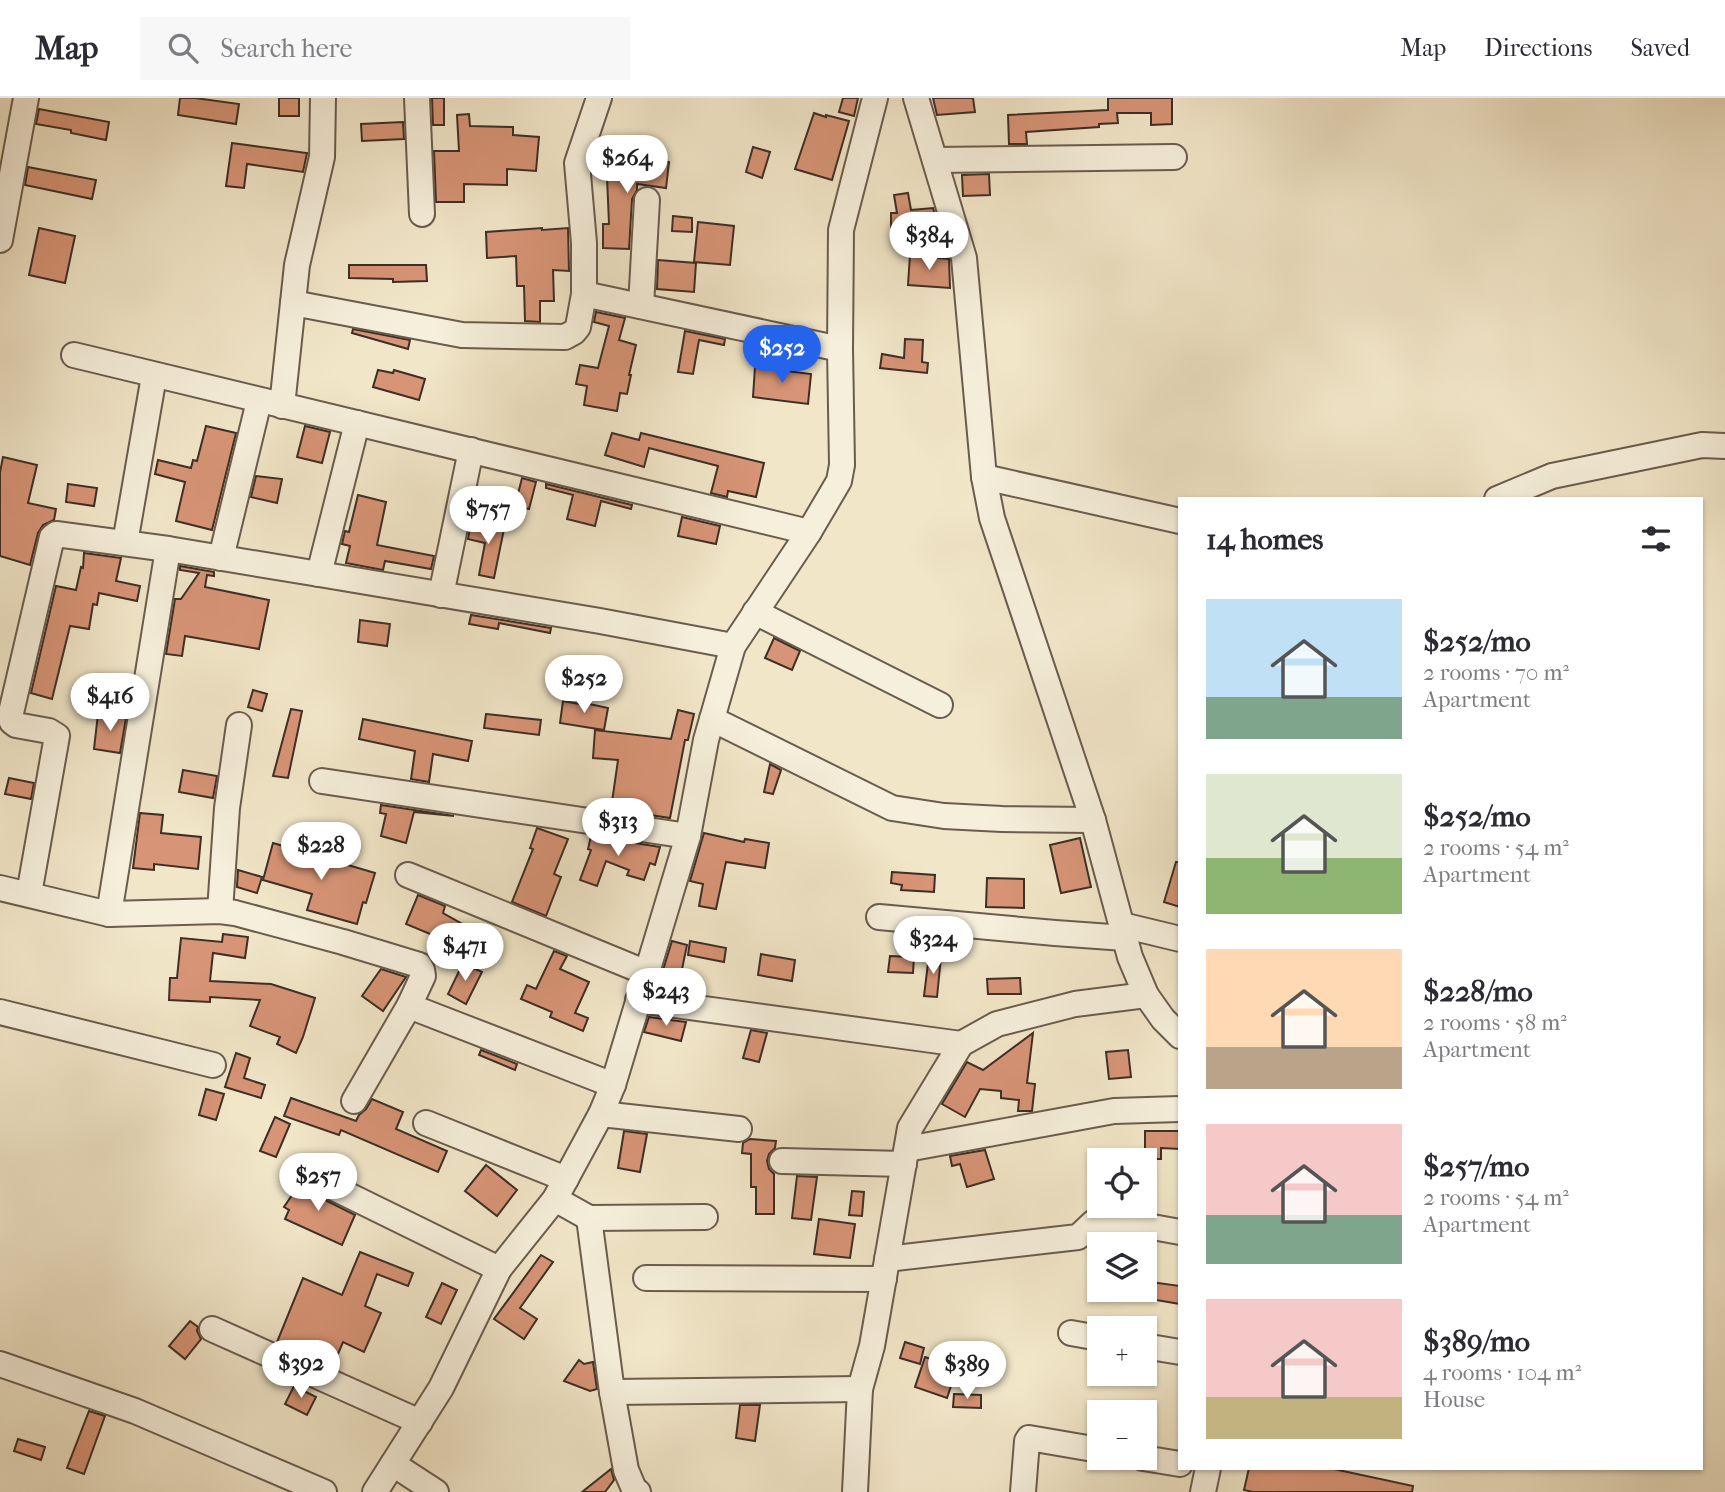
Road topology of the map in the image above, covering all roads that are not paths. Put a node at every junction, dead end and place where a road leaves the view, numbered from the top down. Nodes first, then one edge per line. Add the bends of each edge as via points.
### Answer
1 (26, 98) edge
2 (323, 98) edge
3 (417, 98) edge
4 (599, 98) edge
5 (875, 98) edge
6 (916, 98) edge
7 (1174, 157) dead end
8 (935, 160) junction
9 (647, 200) dead end
10 (3, 208) edge
11 (422, 214) dead end
12 (0, 240) edge
13 (584, 294) junction
14 (293, 303) junction
15 (641, 306) junction
16 (840, 349) junction
17 (74, 355) dead end
18 (154, 376) junction
19 (271, 404) junction
20 (357, 422) junction
21 (1725, 446) edge
22 (471, 450) junction
23 (984, 477) junction
24 (1502, 497) edge
25 (1178, 521) edge
26 (808, 532) junction
27 (125, 543) junction
28 (168, 549) junction
29 (221, 558) junction
30 (319, 574) junction
31 (441, 595) junction
32 (755, 612) junction
33 (733, 646) junction
34 (940, 705) dead end
35 (712, 719) junction
36 (239, 725) dead end
37 (322, 781) dead end
38 (1093, 820) junction
39 (688, 836) junction
40 (408, 874) dead end
41 (0, 888) edge
42 (29, 894) junction
43 (220, 911) junction
44 (109, 914) junction
45 (879, 917) dead end
46 (1124, 932) junction
47 (1178, 939) edge
48 (647, 972) junction
49 (1146, 995) junction
50 (638, 1000) junction
51 (410, 1006) junction
52 (0, 1012) edge
53 (1178, 1034) edge
54 (961, 1044) junction
55 (213, 1065) dead end
56 (613, 1085) junction
57 (354, 1101) dead end
58 (1178, 1109) edge
59 (601, 1114) junction
60 (426, 1123) dead end
61 (739, 1129) dead end
62 (906, 1156) junction
63 (782, 1161) dead end
64 (334, 1188) dead end
65 (560, 1189) junction
66 (705, 1217) dead end
67 (589, 1218) junction
68 (1178, 1232) edge
69 (499, 1269) junction
70 (886, 1269) junction
71 (646, 1278) dead end
72 (212, 1329) dead end
73 (1071, 1333) dead end
74 (1087, 1336) edge
75 (1157, 1348) edge
76 (1178, 1352) edge
77 (0, 1364) edge
78 (860, 1389) junction
79 (612, 1392) junction
80 (420, 1422) junction
81 (1087, 1448) edge
82 (1157, 1460) edge
83 (393, 1464) junction
84 (1178, 1464) edge
85 (324, 1492) edge
86 (376, 1492) edge
87 (436, 1492) edge
88 (638, 1492) edge
89 (855, 1492) edge
90 (1023, 1492) edge

1 - 10 street
2 - 14 street via 322,157
3 - 11 street
4 - 13 street via 577,163
5 - 16 street via 841,230
6 - 8 street
7 - 8 street
8 - 23 street via 964,258
9 - 15 street
10 - 12 street
13 - 14 street via 578,327 565,337 462,335
13 - 15 street
14 - 19 street
15 - 16 street
16 - 26 street via 842,465 839,481
17 - 18 street
18 - 19 street
18 - 27 street
19 - 20 street
19 - 29 street
20 - 22 street
20 - 30 street
21 - 24 street via 1702,445 1552,476
22 - 26 street
22 - 31 street
23 - 25 street
23 - 38 street via 992,518
26 - 32 street
27 - 28 street
27 - 42 street via 60,534 52,537 10,717 16,725 57,736
28 - 29 street
28 - 44 street
29 - 30 street
30 - 31 street
31 - 33 street
32 - 33 street
32 - 34 street
33 - 35 street
35 - 38 street via 892,808 944,816
35 - 39 street
36 - 43 street via 226,808
37 - 39 street
38 - 46 street
39 - 48 street
40 - 48 street
41 - 42 street
42 - 44 street
43 - 44 street
43 - 51 street via 419,965 424,976
45 - 46 street via 1055,933
46 - 47 street
46 - 49 street
48 - 50 street
49 - 53 street
49 - 54 street via 1075,1004 997,1024
50 - 54 street
50 - 56 street
51 - 56 street
51 - 57 street
52 - 55 street
54 - 62 street via 910,1128
56 - 59 street
58 - 62 street via 1114,1111
59 - 61 street
59 - 65 street
60 - 65 street
62 - 63 street
62 - 70 street
64 - 69 street
65 - 67 street
65 - 69 street
66 - 67 street
67 - 79 street
68 - 70 street via 1114,1220 1094,1222 1078,1237
69 - 80 street
70 - 71 street
70 - 78 street
72 - 80 street
73 - 74 street
75 - 76 street
77 - 85 street via 135,1411
78 - 79 street
78 - 89 street
79 - 88 street via 626,1470
80 - 83 street
81 - 90 street via 1029,1438
82 - 84 street
83 - 86 street
83 - 87 street

